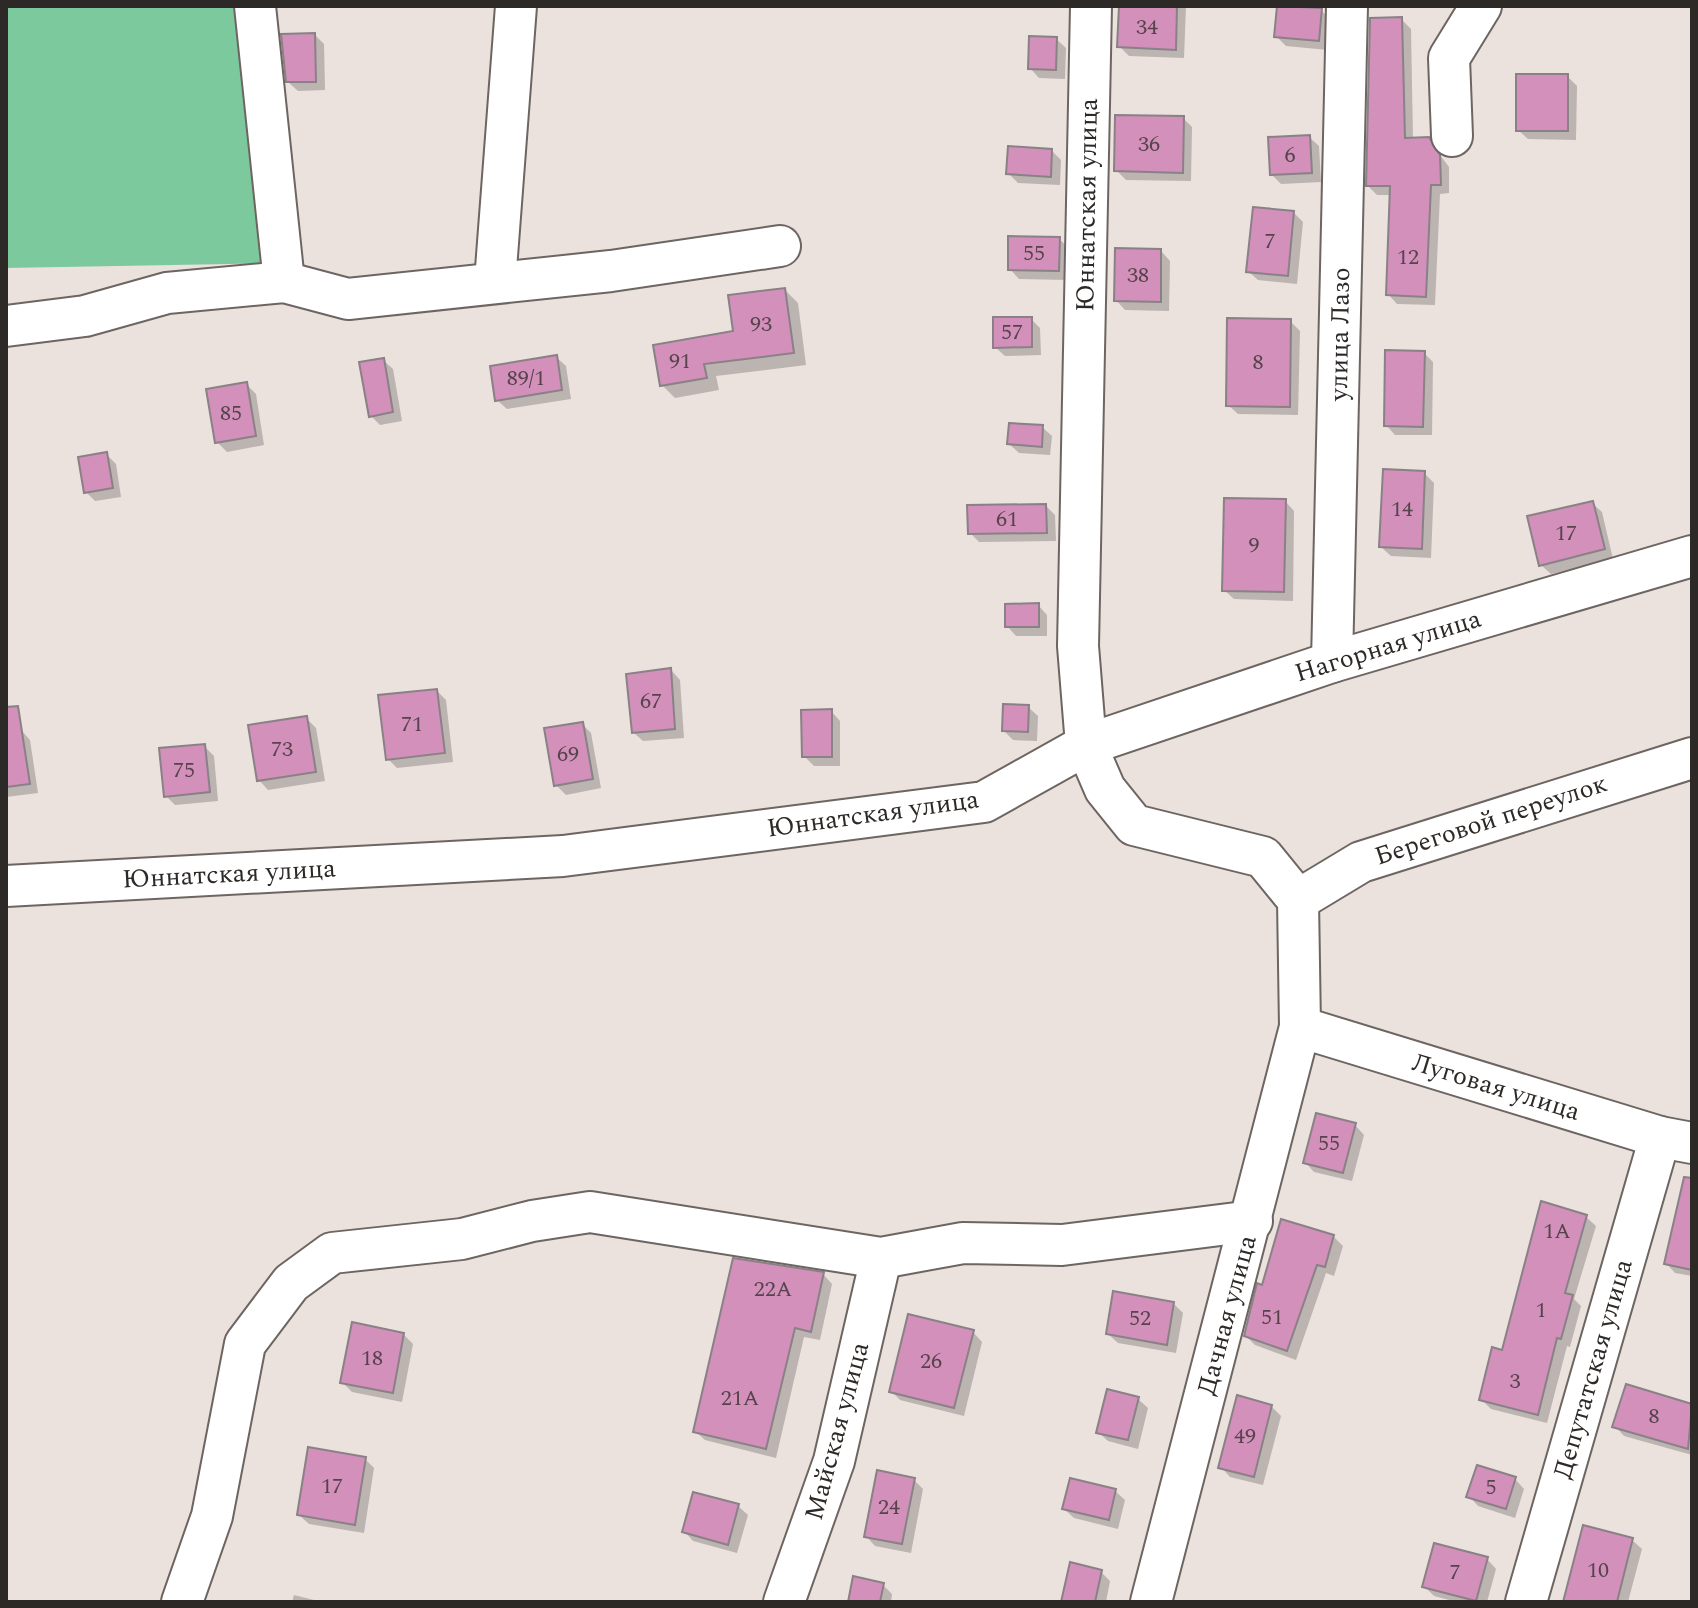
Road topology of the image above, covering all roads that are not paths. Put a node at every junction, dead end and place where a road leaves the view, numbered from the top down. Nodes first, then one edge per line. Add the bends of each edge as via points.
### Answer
1 (255, 6) edge
2 (516, 6) edge
3 (1091, 6) edge
4 (1347, 6) edge
5 (1481, 6) edge
6 (1452, 136) dead end
7 (780, 246) dead end
8 (284, 282) junction
9 (495, 282) junction
10 (6, 326) edge
11 (1692, 556) edge
12 (1332, 662) junction
13 (1086, 745) junction
14 (1692, 758) edge
15 (6, 886) edge
16 (1298, 900) junction
17 (1300, 1027) junction
18 (1676, 1140) edge
19 (1252, 1221) junction
20 (881, 1258) junction
21 (182, 1602) edge
22 (784, 1602) edge
23 (1151, 1602) edge
24 (1526, 1602) edge

1 - 8 street
2 - 9 street
3 - 13 street, Юннатская улица via 1078,646
4 - 12 street, улица Лазо
5 - 6 street via 1449,58
7 - 9 street
8 - 9 street via 348,299
8 - 10 street via 167,293 85,316
11 - 12 street, Нагорная улица
12 - 13 street, Нагорная улица
13 - 15 street, Юннатская улица via 984,802 563,856
13 - 16 street via 1105,789 1134,825 1263,857
14 - 16 street, Береговой переулок via 1361,862
16 - 17 street, Дачная улица
17 - 18 street, Луговая улица
17 - 19 street, Дачная улица
18 - 24 street, Депутатская улица
19 - 20 street via 1062,1245 963,1243
19 - 23 street, Дачная улица
20 - 21 street via 590,1212 462,1239 332,1253 291,1283 245,1344 212,1516
20 - 22 street, Майская улица via 834,1461

